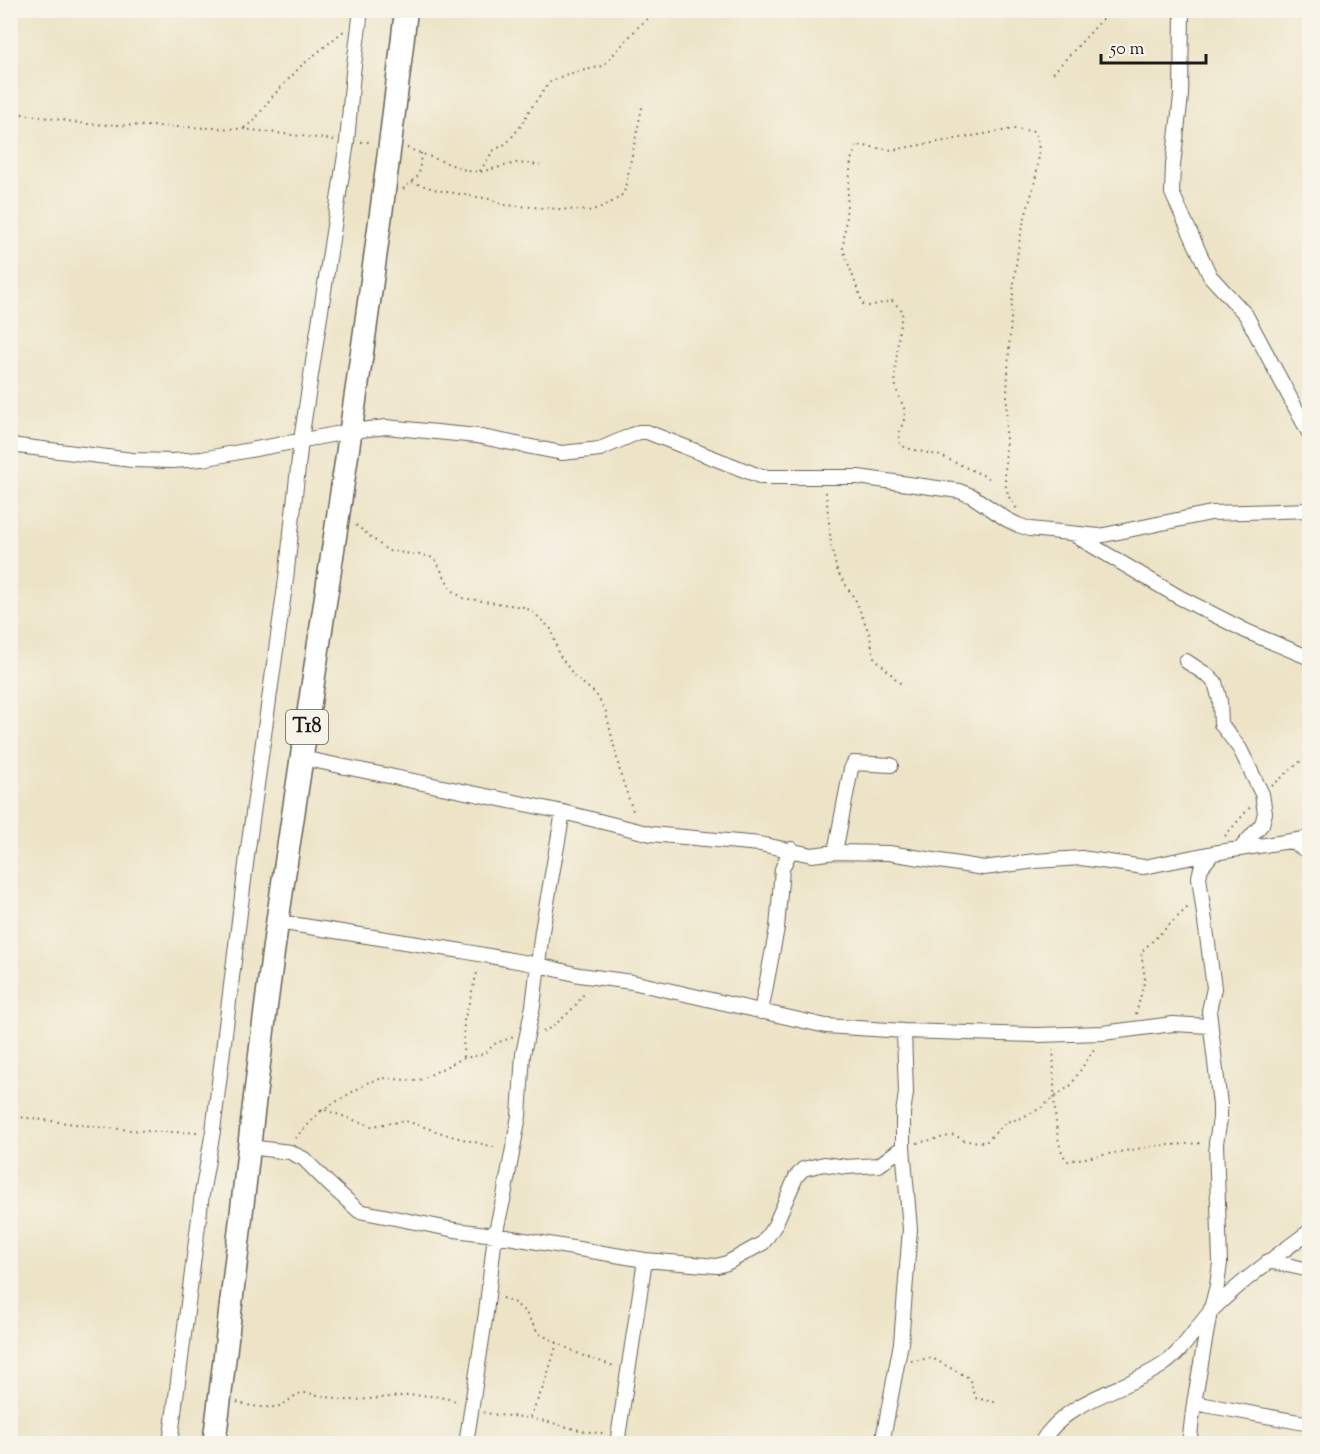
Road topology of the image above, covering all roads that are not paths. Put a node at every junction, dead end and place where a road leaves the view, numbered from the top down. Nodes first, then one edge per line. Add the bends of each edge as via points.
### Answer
1 (406, 10) edge
2 (1182, 10) edge
3 (361, 13) edge
4 (352, 431) junction
5 (1310, 435) edge
6 (301, 440) junction
7 (10, 445) edge
8 (1310, 510) edge
9 (1069, 531) junction
10 (1310, 658) edge
11 (1186, 661) dead end
12 (302, 758) junction
13 (891, 765) dead end
14 (563, 812) junction
15 (1310, 838) edge
16 (1291, 841) junction
17 (790, 849) junction
18 (1240, 849) junction
19 (835, 852) junction
20 (1213, 853) junction
21 (1310, 853) edge
22 (278, 922) junction
23 (539, 965) junction
24 (762, 1012) junction
25 (1210, 1026) junction
26 (904, 1031) junction
27 (249, 1147) junction
28 (903, 1147) junction
29 (1310, 1231) edge
30 (495, 1235) junction
31 (645, 1260) junction
32 (1268, 1261) junction
33 (1310, 1270) edge
34 (1210, 1312) junction
35 (1194, 1403) junction
36 (1310, 1424) edge
37 (170, 1443) edge
38 (214, 1443) edge
39 (466, 1443) edge
40 (617, 1443) edge
41 (882, 1443) edge
42 (1040, 1443) edge
43 (1189, 1443) edge

1 - 4 highway, T18
2 - 5 street via 1181,96 1172,193 1210,276 1246,315
3 - 6 street via 347,142
4 - 6 street
4 - 9 street via 398,427 477,436 562,453 600,449 647,432 757,476 858,477 959,492 1030,529
4 - 12 highway, T18
6 - 7 street via 172,461
6 - 37 street via 286,579
8 - 9 street via 1211,513 1099,536
9 - 10 street via 1179,597
11 - 18 street via 1215,682 1221,723 1244,755 1262,794 1262,824
12 - 14 street
12 - 22 highway, T18
13 - 19 street via 854,763
14 - 17 street via 651,834
14 - 23 street
15 - 16 street
16 - 18 street
16 - 21 street
17 - 19 street via 812,855
17 - 24 street via 782,869 777,928
18 - 20 street
19 - 20 street via 889,853 984,868 1082,858 1144,867
20 - 25 street via 1198,877 1214,988
22 - 23 street
22 - 27 highway, T18
23 - 24 street
23 - 30 street via 520,1072 519,1116
24 - 26 street via 826,1026
25 - 26 street via 1173,1024 1103,1033 1052,1034
25 - 34 street via 1220,1105 1216,1143 1220,1263
26 - 28 street
27 - 30 street via 285,1151 304,1159 359,1211
27 - 38 highway, T18
28 - 31 street via 879,1165 824,1164 803,1169 763,1243 727,1263 716,1266
28 - 41 street via 910,1229 902,1334
29 - 32 street
30 - 31 street
30 - 39 street
31 - 40 street
32 - 33 street
32 - 34 street
34 - 35 street
34 - 42 street via 1162,1365 1067,1412
35 - 36 street
35 - 43 street

